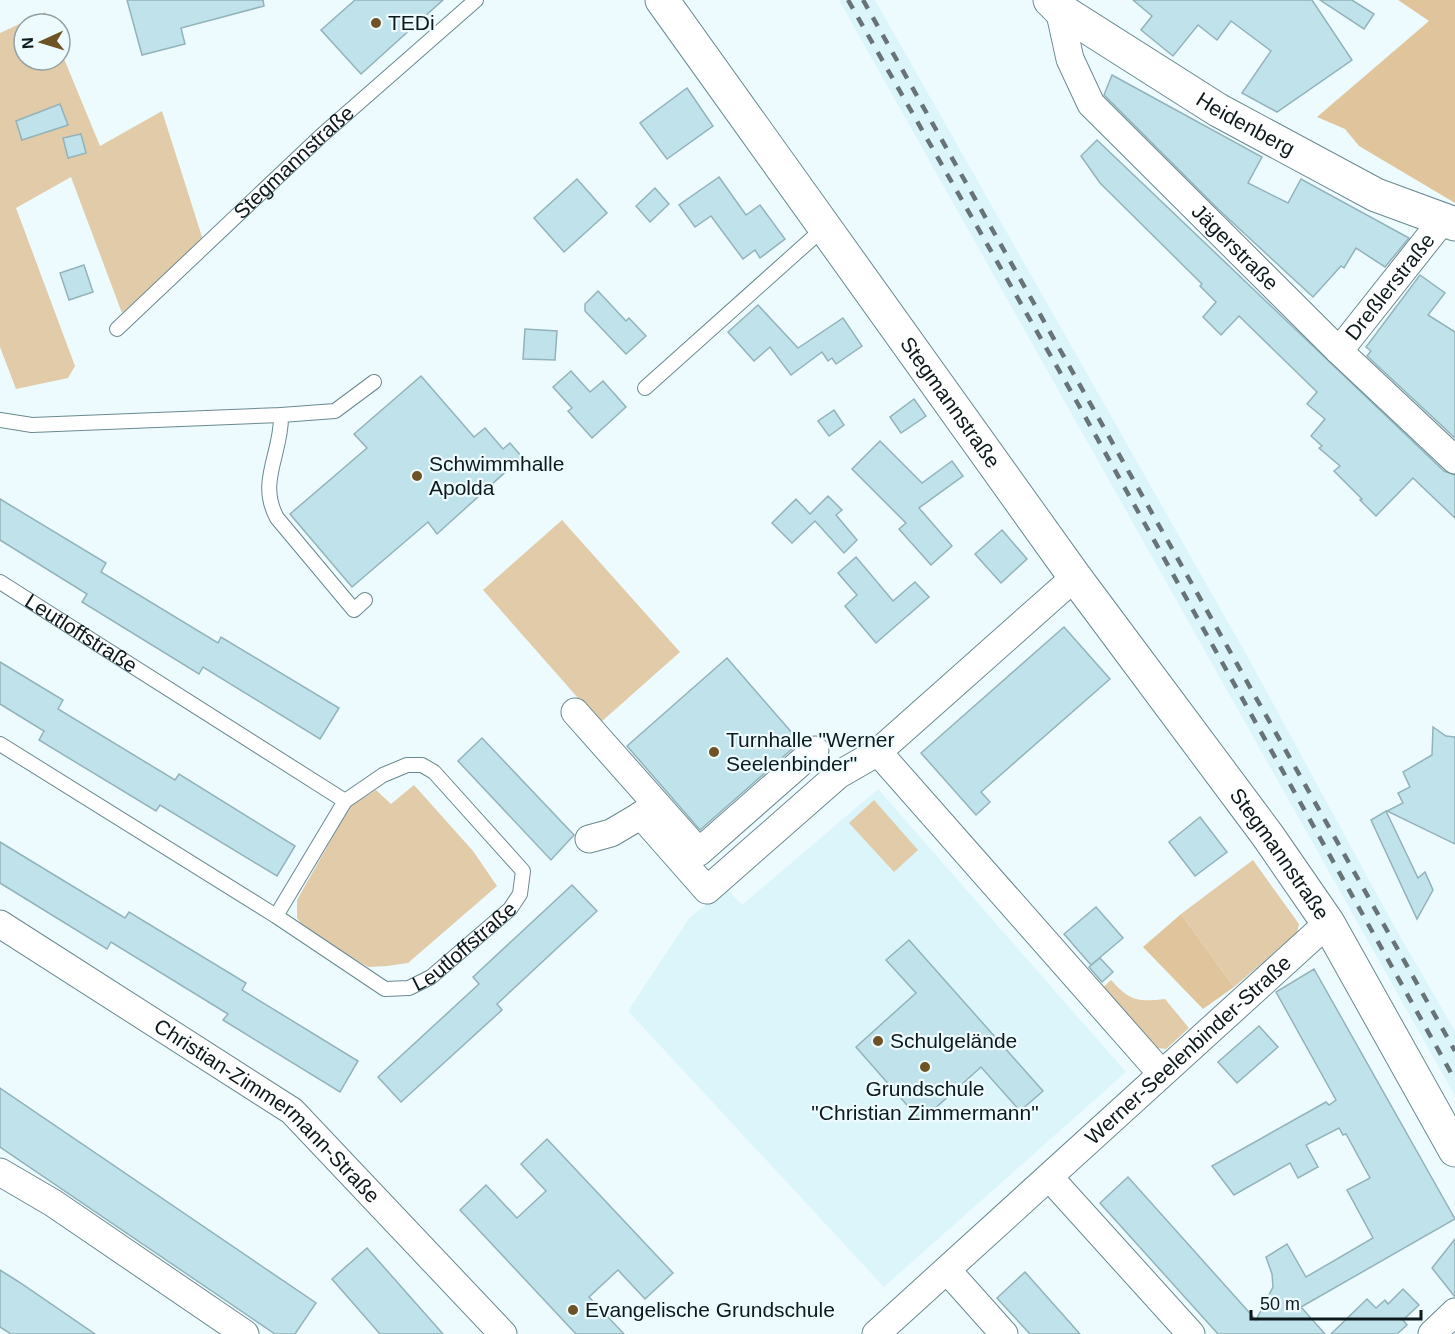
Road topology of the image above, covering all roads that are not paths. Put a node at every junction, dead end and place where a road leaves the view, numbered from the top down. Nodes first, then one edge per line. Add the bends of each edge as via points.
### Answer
1 (476, 0) edge
2 (662, 0) edge
3 (1055, 4) edge
4 (1448, 223) edge
5 (825, 227) junction
6 (117, 329) dead end
7 (1339, 351) junction
8 (374, 381) dead end
9 (645, 388) dead end
10 (281, 416) junction
11 (0, 420) edge
12 (1455, 460) edge
13 (1075, 577) junction
14 (0, 582) edge
15 (366, 600) dead end
16 (575, 712) dead end
17 (0, 744) edge
18 (815, 750) dead end
19 (878, 752) junction
20 (345, 801) junction
21 (649, 810) junction
22 (589, 839) dead end
23 (276, 916) junction
24 (1328, 923) junction
25 (0, 924) edge
26 (1161, 1073) junction
27 (1455, 1150) edge
28 (0, 1172) edge
29 (1049, 1177) junction
30 (947, 1270) junction
31 (1455, 1312) edge
32 (245, 1334) edge
33 (503, 1334) edge
34 (876, 1334) edge
35 (1004, 1334) edge
36 (1191, 1334) edge
37 (1432, 1334) edge

1 - 6 lane, Stegmannstraße via 322,135
2 - 5 main road, Stegmannstraße
3 - 4 main road, Heidenberg via 1218,110 1376,195
3 - 7 street, Jägerstraße via 1070,58 1090,104
4 - 7 street, Dreßlerstraße
5 - 9 lane
5 - 13 main road, Stegmannstraße
7 - 12 street, Jägerstraße
8 - 10 lane via 335,411
10 - 11 lane via 32,426
10 - 15 lane via 268,480 268,502 354,610
13 - 19 street
13 - 24 main road, Stegmannstraße
14 - 20 lane, Leutloffstraße
16 - 21 street
17 - 23 lane, Leutloffstraße
18 - 21 street via 699,852
19 - 21 street via 838,775 707,890
19 - 26 street
20 - 23 lane, Leutloffstraße
20 - 23 lane, Leutloffstraße via 383,775 406,765 422,765 434,772 523,872 520,894 510,909 431,977 409,988 385,989
21 - 22 street via 611,833
24 - 26 street, Werner-Seelenbinder-Straße
24 - 27 main road, Stegmannstraße
25 - 33 street, Christian-Zimmermann-Straße via 292,1112
26 - 29 street, Werner-Seelenbinder-Straße
28 - 32 street via 53,1203
29 - 30 street, Werner-Seelenbinder-Straße
29 - 36 street
30 - 34 street, Werner-Seelenbinder-Straße
30 - 35 street
31 - 37 street

